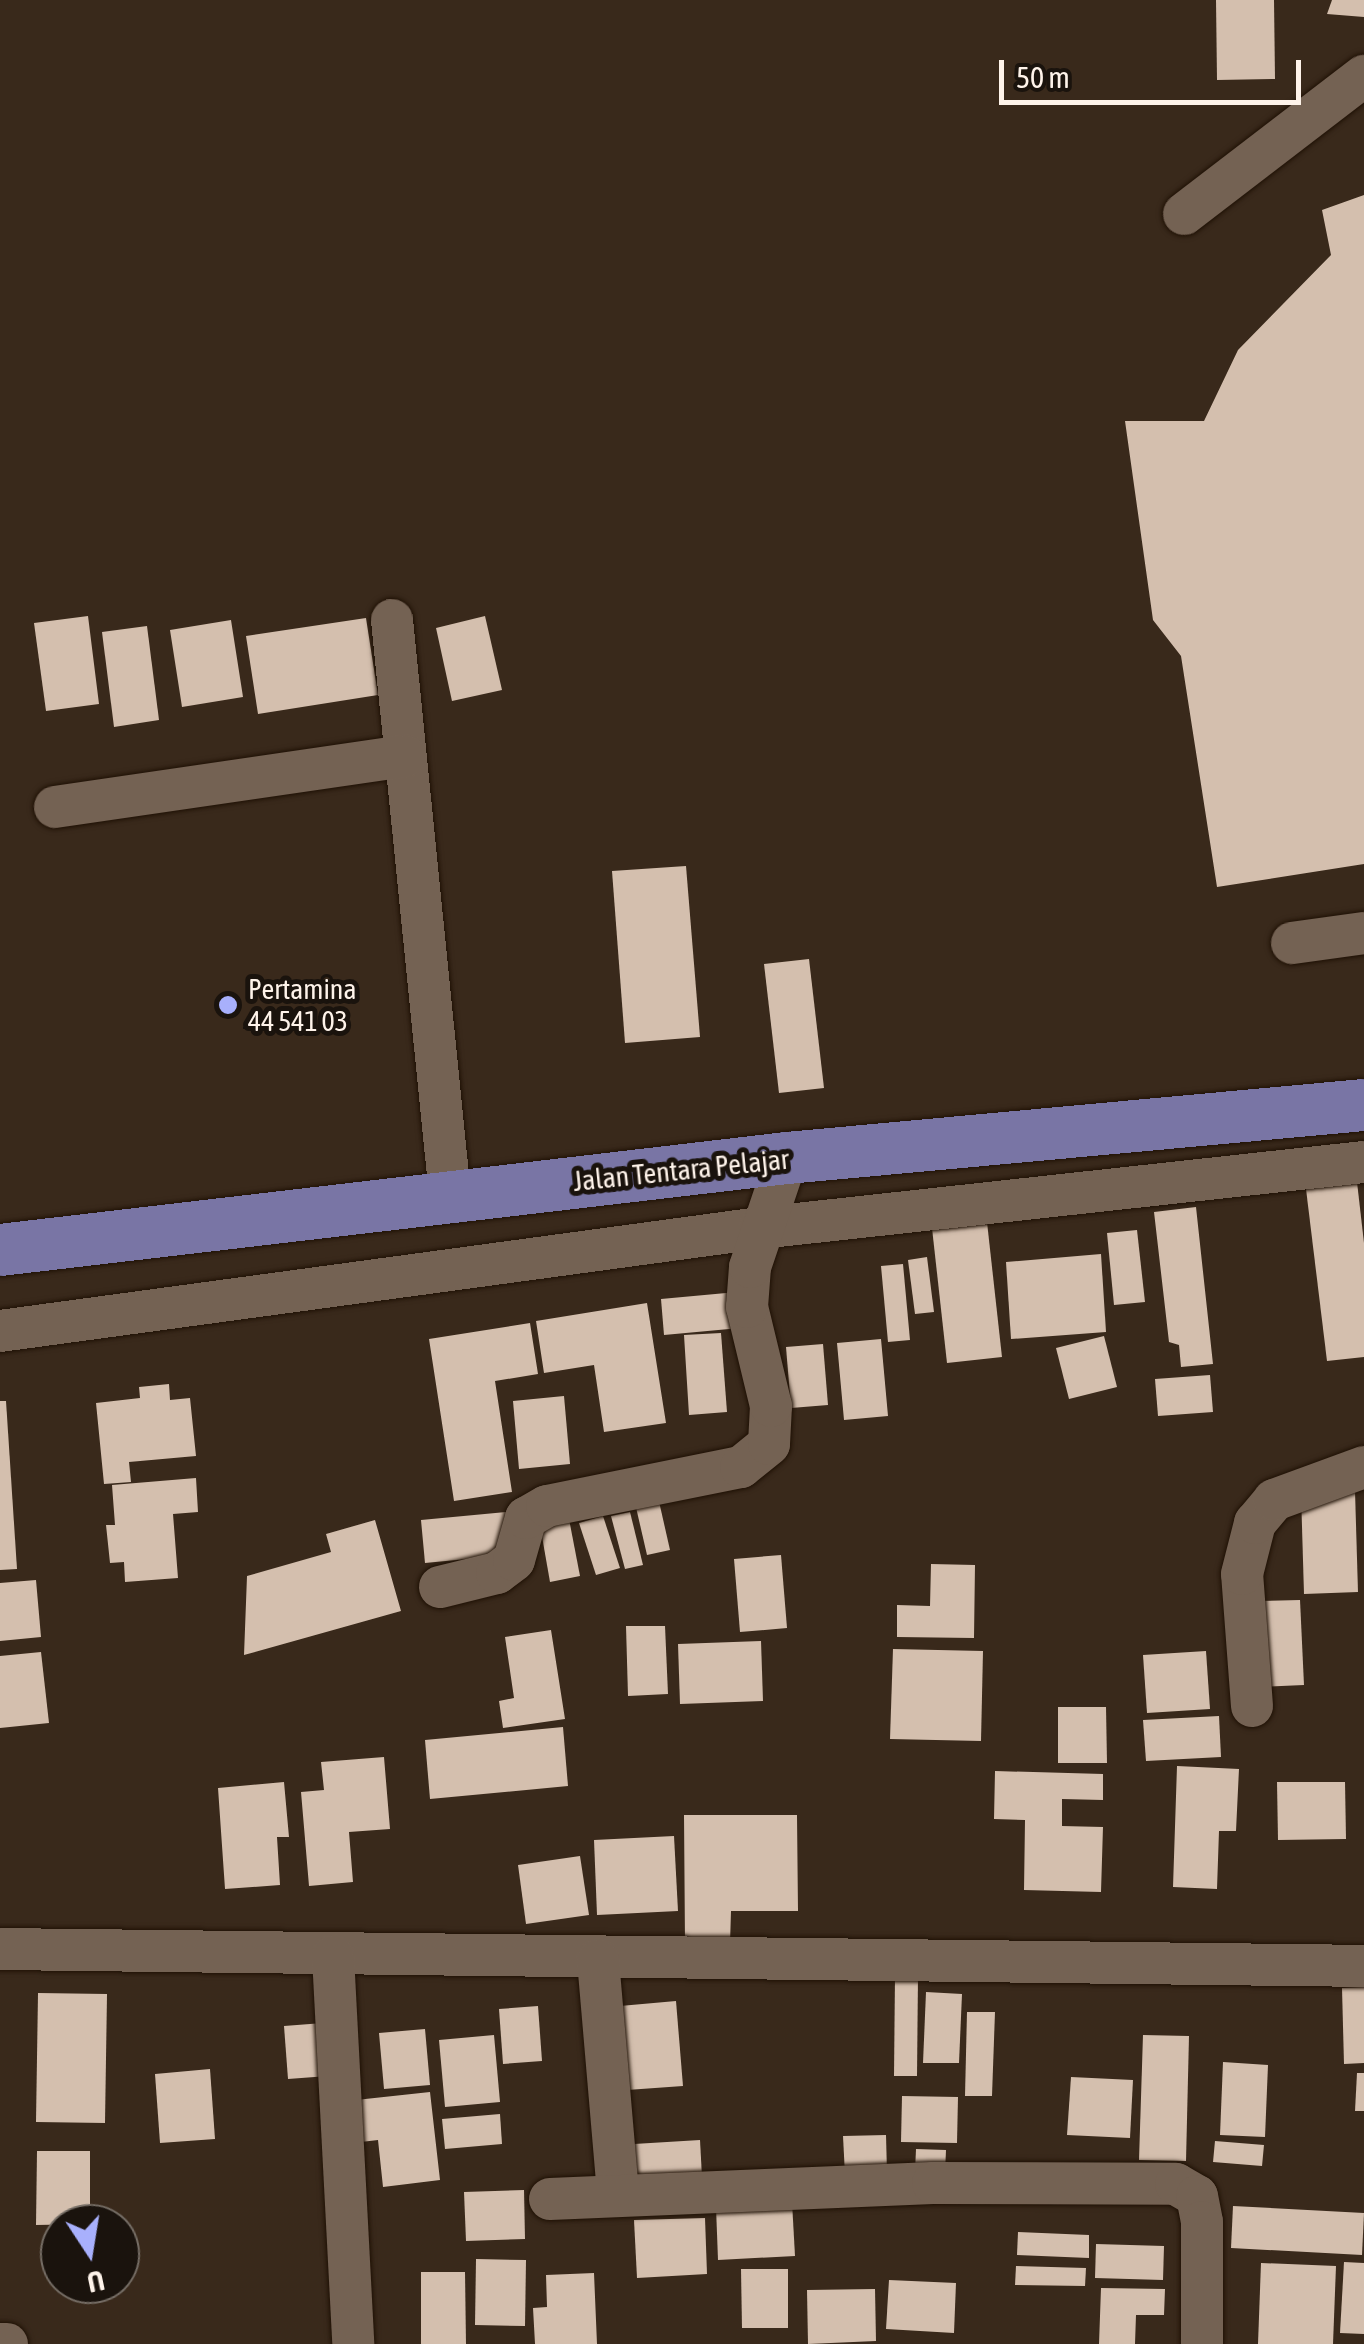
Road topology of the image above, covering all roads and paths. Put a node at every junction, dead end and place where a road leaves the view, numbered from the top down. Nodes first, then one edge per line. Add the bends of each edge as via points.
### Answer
1 (1364, 76) edge
2 (1184, 214) dead end
3 (392, 620) dead end
4 (405, 756) junction
5 (55, 807) dead end
6 (1364, 933) edge
7 (1292, 942) dead end
8 (1364, 1105) edge
9 (787, 1158) junction
10 (1364, 1162) edge
11 (450, 1195) junction
12 (760, 1228) junction
13 (0, 1250) edge
14 (0, 1330) edge
15 (1364, 1467) edge
16 (440, 1587) dead end
17 (1252, 1706) dead end
18 (0, 1950) edge
19 (333, 1956) junction
20 (598, 1960) junction
21 (1364, 1966) edge
22 (618, 2194) junction
23 (550, 2198) dead end
24 (353, 2344) edge
25 (1202, 2344) edge

1 - 2 street
3 - 4 street
4 - 5 street
4 - 11 street
6 - 7 street
8 - 9 main road, Jalan Tentara Pelajar
9 - 11 main road, Jalan Tentara Pelajar
9 - 12 street
10 - 12 street
11 - 13 main road, Jalan Tentara Pelajar
12 - 14 street
12 - 16 street via 748,1307 770,1406 769,1444 741,1467 546,1506 526,1518 514,1560 497,1572
15 - 17 street via 1274,1500 1254,1523 1242,1574
18 - 19 street
19 - 20 street
19 - 24 street
20 - 21 street
20 - 22 street
22 - 23 street
22 - 25 street via 933,2183 1176,2184 1197,2196 1200,2209

